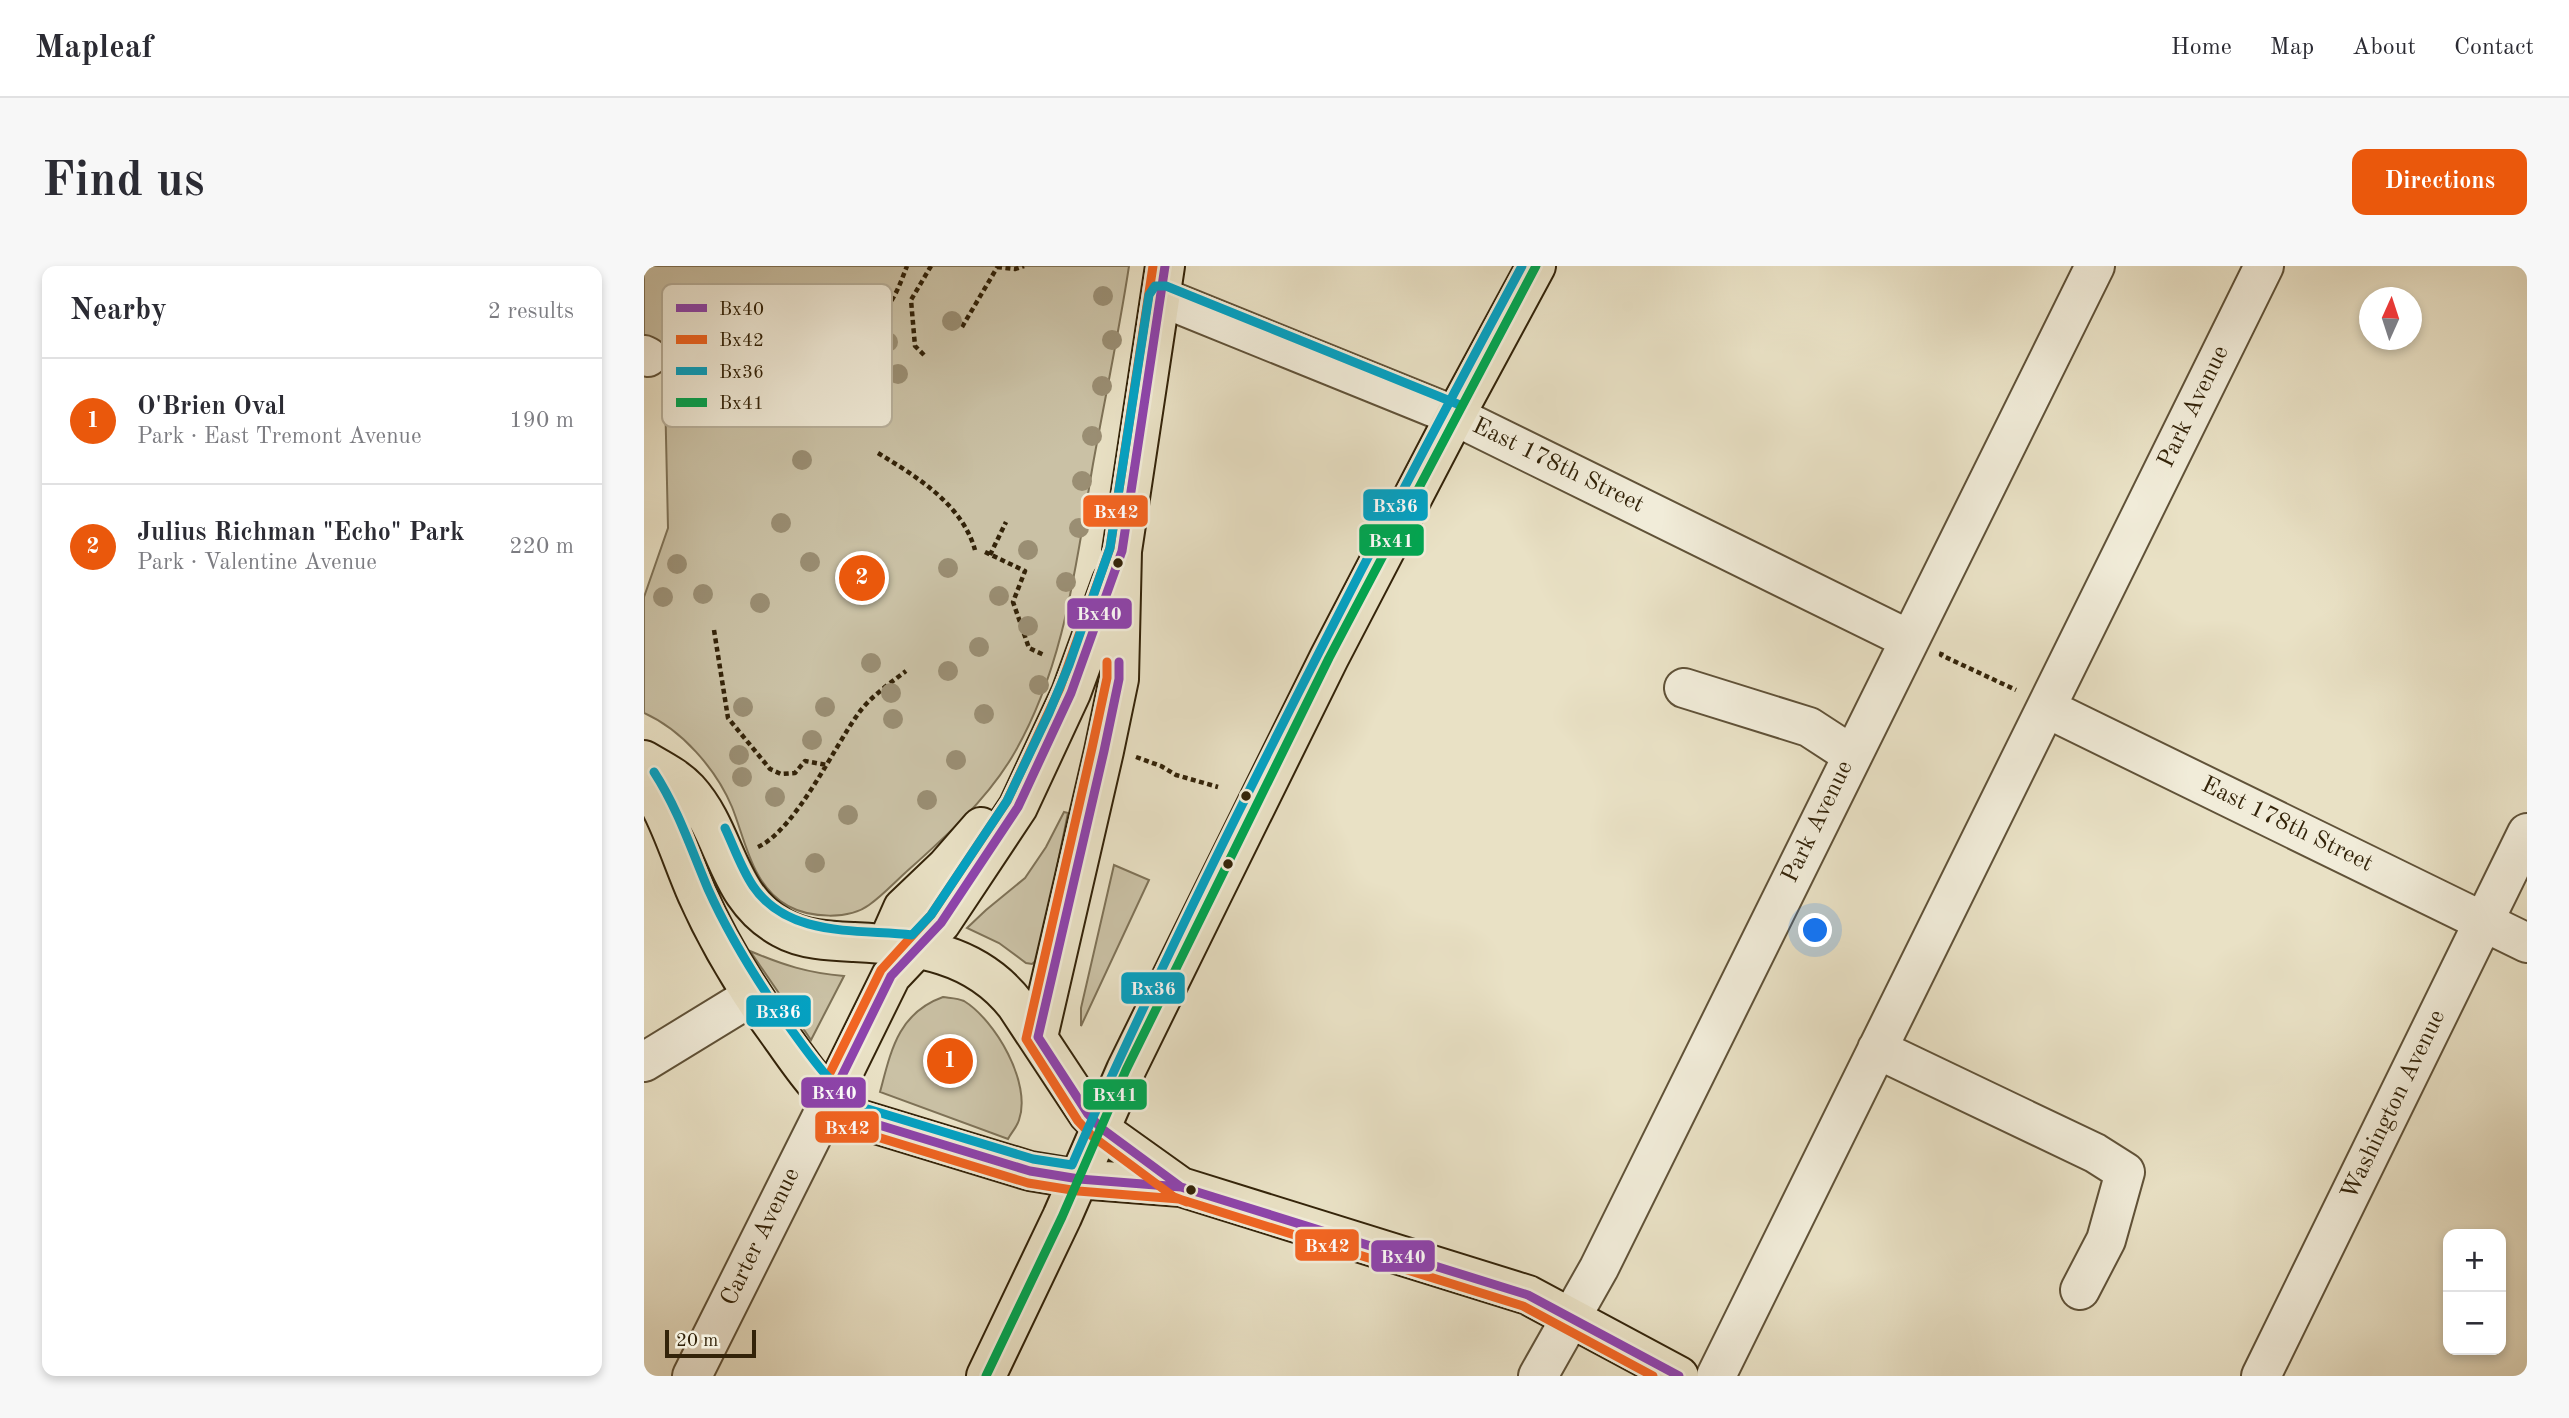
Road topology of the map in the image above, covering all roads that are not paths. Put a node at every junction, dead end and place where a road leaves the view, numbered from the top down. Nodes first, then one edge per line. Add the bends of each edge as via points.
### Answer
1 (1536, 266) edge
2 (2095, 266) edge
3 (2264, 266) edge
4 (1163, 281) edge
5 (1455, 416) junction
6 (1122, 551) junction
7 (1924, 647) junction
8 (1684, 688) dead end
9 (2031, 699) junction
10 (1852, 755) junction
11 (644, 760) edge
12 (644, 779) edge
13 (2527, 833) edge
14 (2484, 922) junction
15 (2527, 943) edge
16 (902, 946) junction
17 (752, 996) junction
18 (1038, 1037) junction
19 (1877, 1049) junction
20 (644, 1062) edge
21 (831, 1098) junction
22 (1101, 1128) junction
23 (1079, 1179) junction
24 (1181, 1187) junction
25 (2080, 1290) dead end
26 (1570, 1320) junction
27 (692, 1376) edge
28 (986, 1376) edge
29 (1538, 1376) edge
30 (1679, 1376) edge
31 (1716, 1376) edge
32 (2260, 1376) edge

1 - 5 main road
2 - 7 street, Park Avenue
3 - 9 street, Park Avenue
4 - 5 street, East 178th Street
4 - 6 main road
5 - 7 street, East 178th Street
5 - 22 main road via 1269,780
6 - 16 main road via 1071,693 1018,807 941,923
6 - 18 main road via 1119,679
7 - 10 street, Park Avenue
8 - 10 street via 1810,727
9 - 14 street, East 178th Street
9 - 19 street, Park Avenue
10 - 26 street, Park Avenue
11 - 16 main road via 688,791 708,820 741,891 765,918 809,937
12 - 17 main road via 662,806 715,933
13 - 14 street, Washington Avenue
14 - 15 street, East 178th Street
14 - 32 street, Washington Avenue
16 - 18 main road via 945,955 981,971 1006,993
16 - 21 main road
17 - 20 street
17 - 21 main road via 804,1069
18 - 22 main road
19 - 25 street via 2095,1153 2125,1172 2106,1240
19 - 31 street, Park Avenue
21 - 23 main road via 856,1118 1023,1169
21 - 27 street, Carter Avenue
22 - 23 main road
22 - 24 main road
23 - 24 main road
23 - 28 main road
24 - 26 main road via 1528,1295
26 - 29 street, Park Avenue
26 - 30 main road

